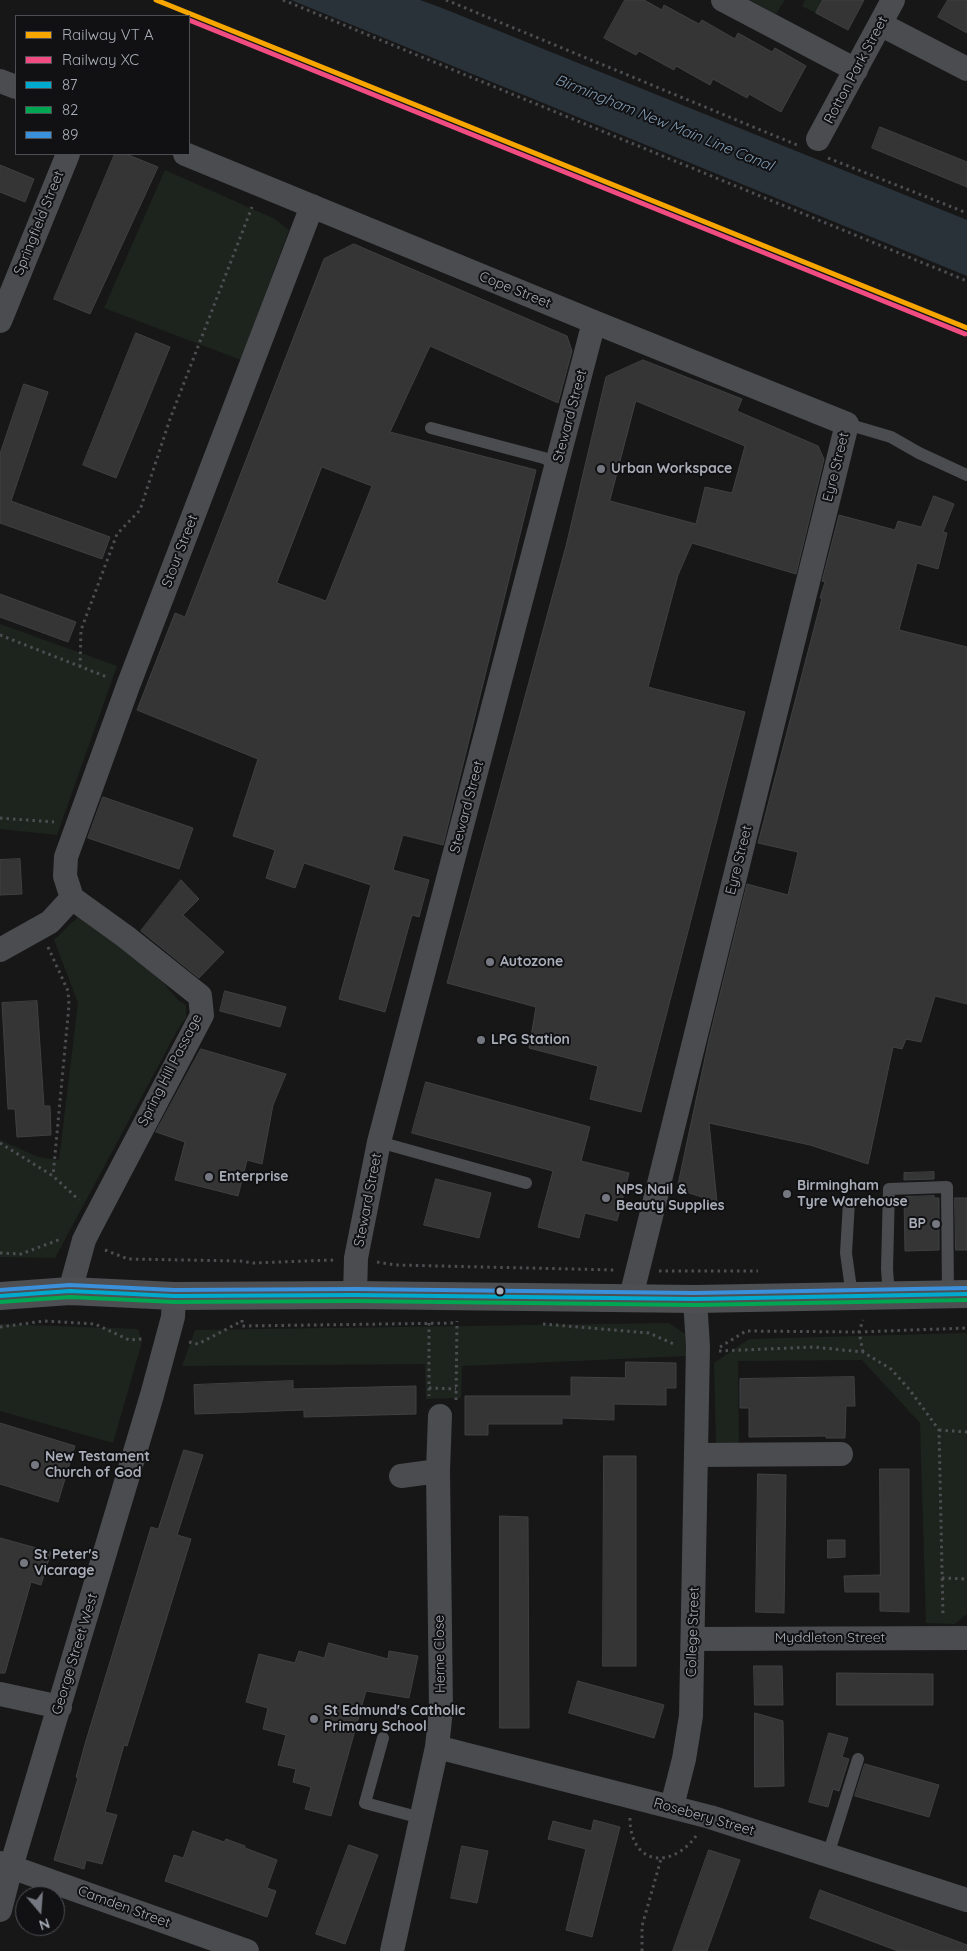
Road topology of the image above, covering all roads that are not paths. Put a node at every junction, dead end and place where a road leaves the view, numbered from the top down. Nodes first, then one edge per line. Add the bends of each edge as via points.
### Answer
1 (723, 0) edge
2 (893, 0) edge
3 (880, 24) junction
4 (967, 69) edge
5 (856, 70) junction
6 (0, 81) edge
7 (15, 87) edge
8 (816, 148) road end
9 (68, 155) edge
10 (187, 155) edge
11 (312, 206) junction
12 (0, 321) edge
13 (594, 322) junction
14 (847, 424) junction
15 (432, 428) dead end
16 (557, 464) junction
17 (967, 475) edge
18 (72, 898) junction
19 (0, 950) edge
20 (380, 1142) junction
21 (526, 1183) dead end
22 (849, 1202) dead end
23 (0, 1279) edge
24 (70, 1291) junction
25 (355, 1295) junction
26 (958, 1295) edge
27 (0, 1296) edge
28 (174, 1296) junction
29 (871, 1296) junction
30 (631, 1297) junction
31 (695, 1299) junction
32 (440, 1416) road end
33 (841, 1454) dead end
34 (697, 1455) junction
35 (438, 1471) junction
36 (401, 1476) dead end
37 (967, 1638) edge
38 (694, 1639) junction
39 (0, 1694) edge
40 (60, 1708) junction
41 (383, 1738) dead end
42 (437, 1747) junction
43 (858, 1760) dead end
44 (672, 1806) junction
45 (421, 1818) junction
46 (828, 1856) junction
47 (5, 1865) edge
48 (967, 1900) edge
49 (0, 1910) edge
50 (210, 1945) edge
51 (247, 1951) edge
52 (392, 1951) edge

1 - 5 street
2 - 3 street, Rotton Park Street
3 - 4 street
3 - 5 street, Rotton Park Street
5 - 8 street, Rotton Park Street
6 - 7 street
9 - 12 street, Springfield Street
10 - 11 street, Cope Street
11 - 13 street, Cope Street
11 - 18 street, Stour Street via 66,857 64,876
13 - 14 street, Cope Street
13 - 16 street, Steward Street
14 - 17 lane via 892,437
14 - 30 street, Eyre Street
15 - 16 lane
16 - 20 street, Steward Street
18 - 19 street via 50,922
18 - 24 street, Spring Hill Passage via 200,996 202,1015 84,1240
20 - 21 lane
20 - 25 street, Steward Street via 356,1258
22 - 29 lane via 846,1253
23 - 24 main road
24 - 27 main road
24 - 28 main road
25 - 28 main road
25 - 30 main road
26 - 29 main road
26 - 29 lane via 947,1187 889,1190 887,1269
28 - 40 street, George Street West via 173,1317 152,1395
29 - 31 main road
30 - 31 main road
31 - 34 street, College Street
32 - 35 street, Herne Close
33 - 34 street
34 - 38 street, College Street
35 - 36 street
35 - 42 street, Herne Close via 441,1710
37 - 38 street, Myddleton Street
38 - 44 street, College Street via 691,1716
39 - 40 street
40 - 47 street, George Street West
41 - 45 lane via 365,1803
42 - 44 street, Rosebery Street
42 - 45 street, Herne Close
43 - 46 lane
44 - 46 street, Rosebery Street
45 - 52 street, Herne Close
46 - 48 street, Rosebery Street
47 - 49 street, George Street West
47 - 50 street, Camden Street
50 - 51 street, Camden Street

